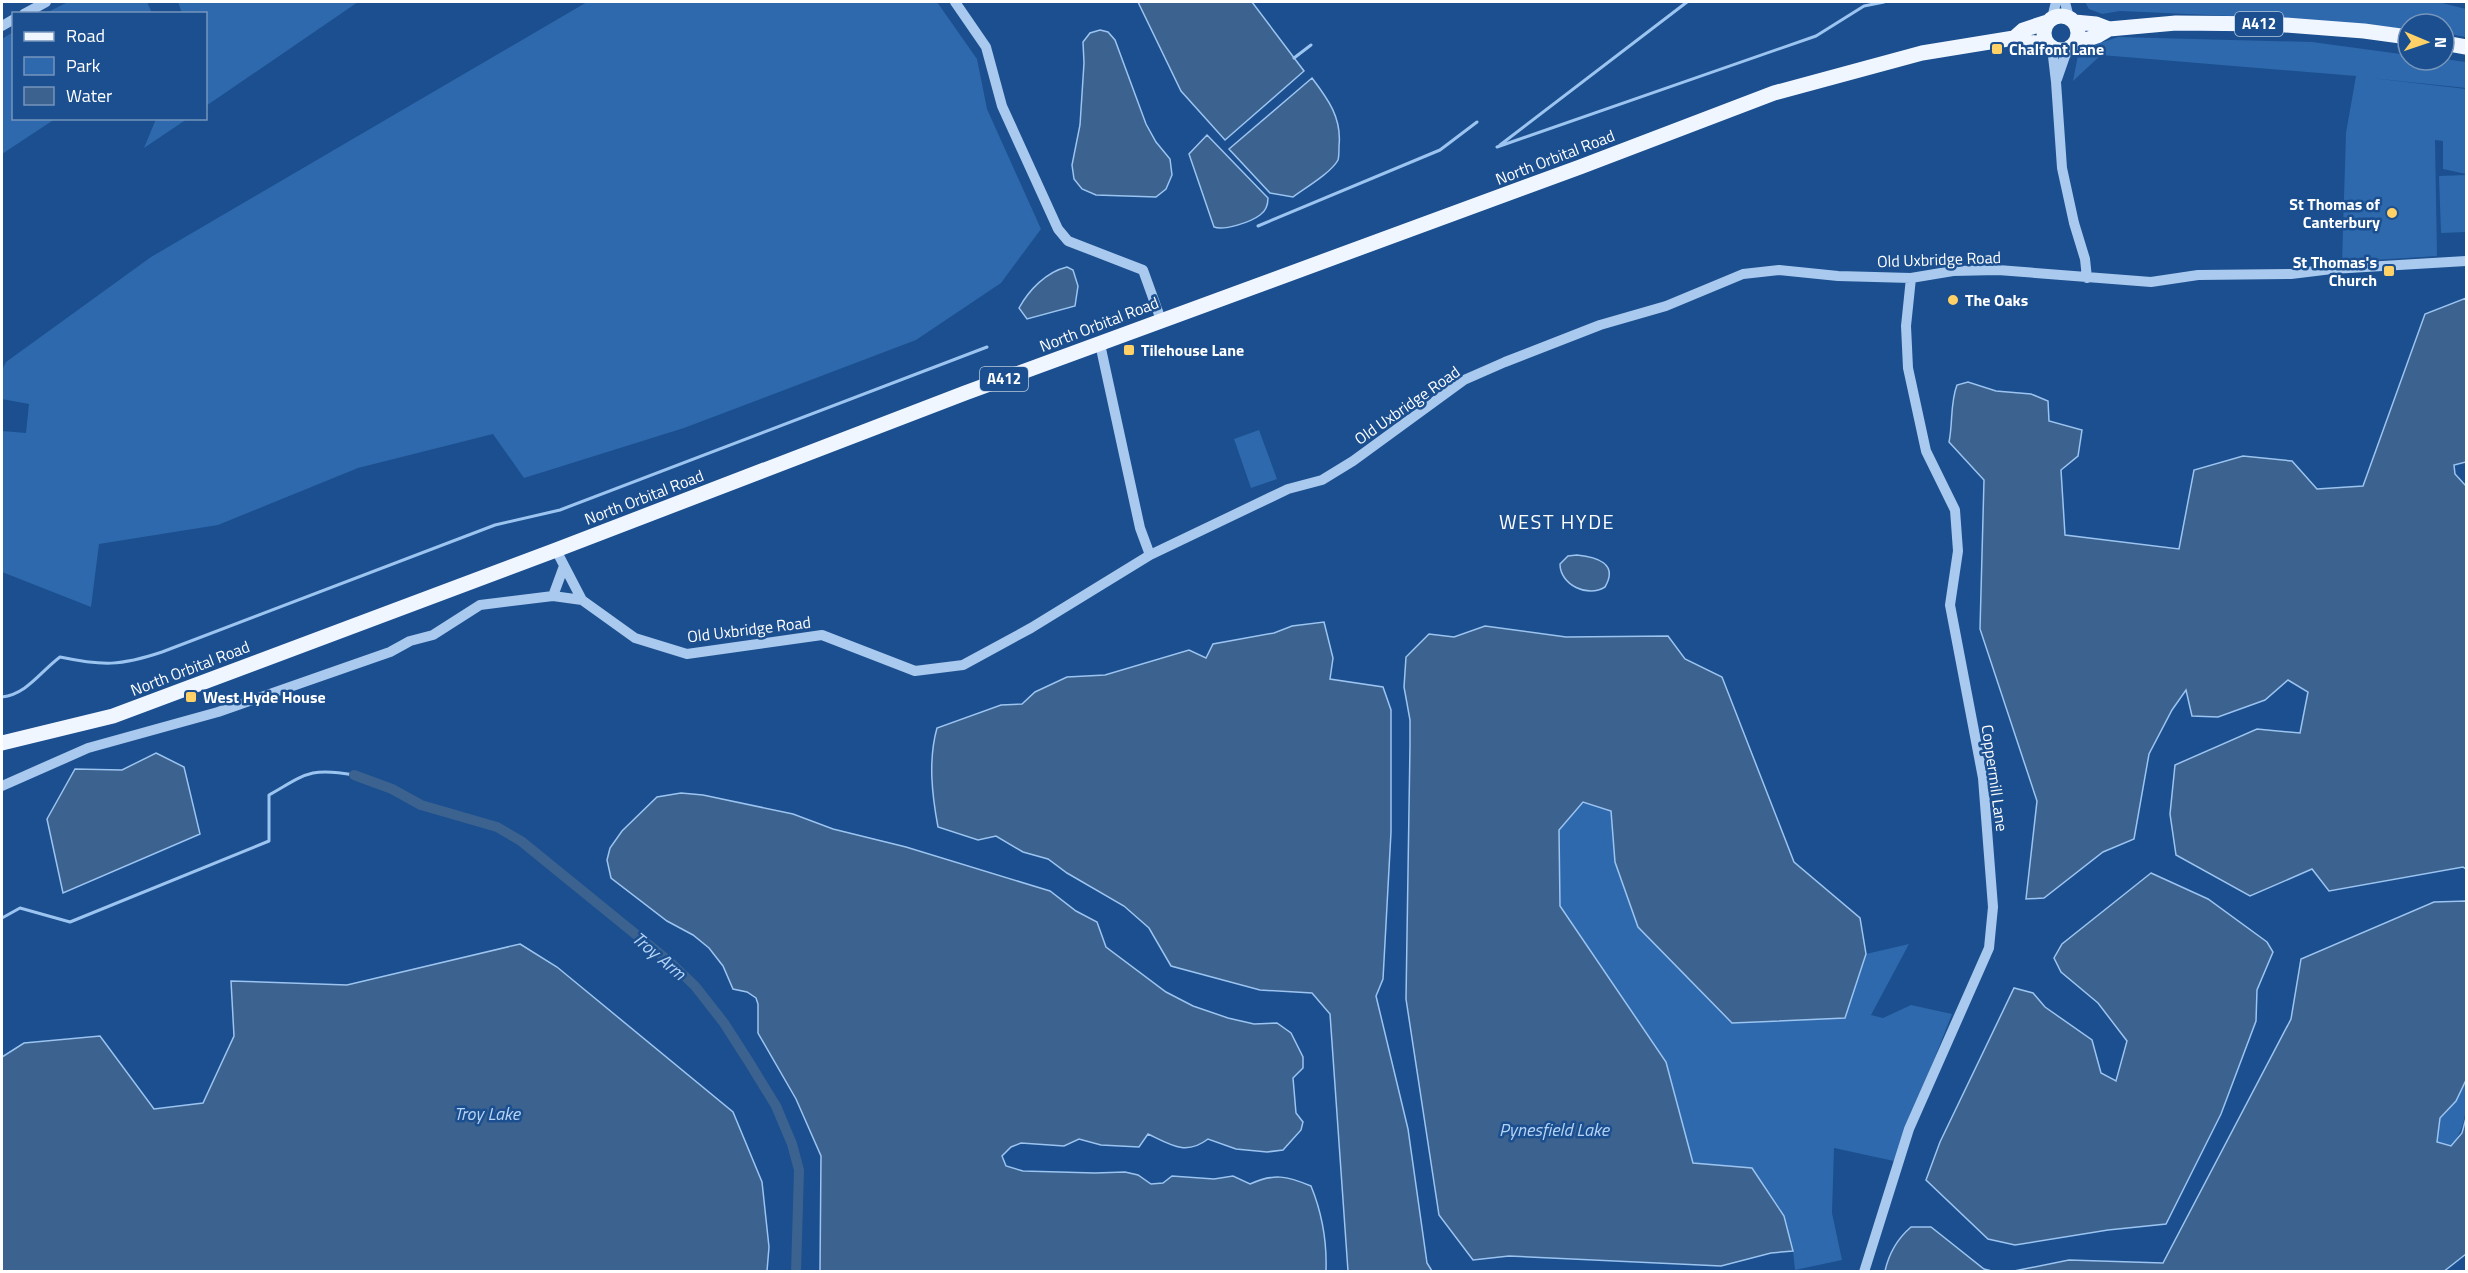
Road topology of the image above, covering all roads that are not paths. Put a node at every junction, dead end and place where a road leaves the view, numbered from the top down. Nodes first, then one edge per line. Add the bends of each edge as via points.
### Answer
1 (46, 2) edge
2 (956, 2) edge
3 (2056, 2) edge
4 (2065, 2) edge
5 (28, 12) edge
6 (2049, 20) junction
7 (2071, 20) junction
8 (2109, 29) junction
9 (2396, 35) edge
10 (2014, 38) junction
11 (2073, 45) junction
12 (2049, 46) junction
13 (2056, 82) junction
14 (2466, 261) edge
15 (1911, 278) junction
16 (2087, 278) junction
17 (1161, 320) junction
18 (1100, 344) junction
19 (556, 550) junction
20 (1150, 555) junction
21 (564, 566) junction
22 (552, 596) junction
23 (582, 600) junction
24 (2, 743) edge
25 (2, 786) edge
26 (1864, 1272) edge

1 - 5 street
2 - 17 street via 986,46 1002,106 1062,235 1085,249 1143,270
3 - 6 street
4 - 7 street
6 - 7 main road via 2057,16
6 - 10 main road, North Orbital Road / A412
6 - 12 main road via 2043,33
7 - 8 main road, A412
7 - 11 main road via 2078,33
8 - 9 main road, A412 via 2227,23
8 - 11 main road, A412
10 - 12 main road, North Orbital Road / A412
10 - 17 main road, North Orbital Road / A412 via 1922,53 1774,93
11 - 12 main road via 2066,50
11 - 13 street
12 - 13 street
13 - 16 street via 2062,168
14 - 16 street, Old Uxbridge Road via 2291,274 2198,275 2151,282
15 - 16 street, Old Uxbridge Road via 1953,271 1998,270
15 - 20 street, Old Uxbridge Road via 1779,270 1726,279 1666,306 1600,325 1472,377 1322,480 1288,489
15 - 26 street, Coppermill Lane via 1906,326 1908,368 1926,451 1955,510 1958,550 1950,605 1983,778 1994,908 1989,948 1909,1129
17 - 18 main road, North Orbital Road / A412
18 - 19 main road, North Orbital Road / A412
18 - 20 street via 1142,536
19 - 21 street, Old Uxbridge Road
19 - 24 main road, North Orbital Road / A412 via 113,716
20 - 23 street, Old Uxbridge Road via 963,665 915,671 822,635 687,654 636,638
21 - 22 street
21 - 23 street, Old Uxbridge Road
22 - 23 street
22 - 25 street via 480,605 433,635 390,652 218,712 88,748

